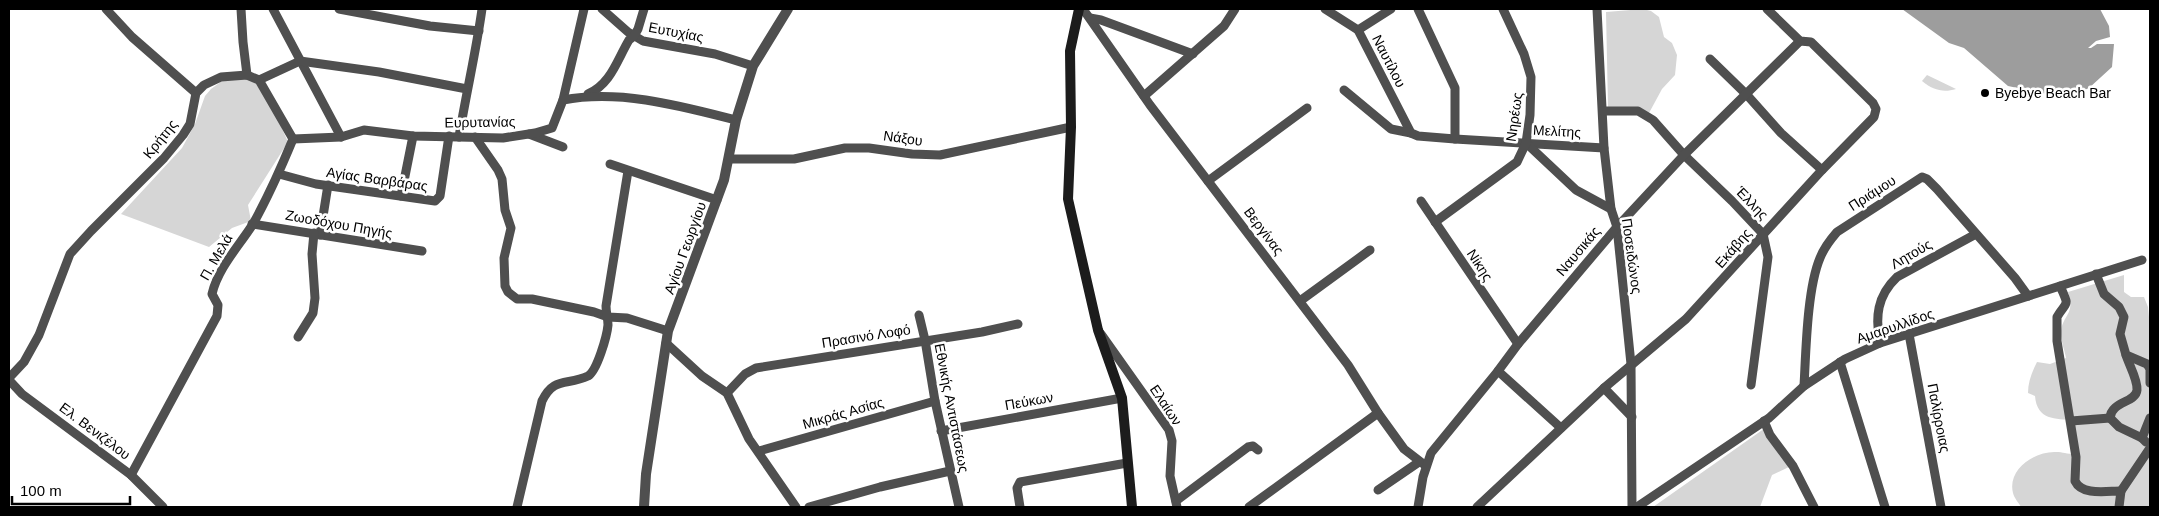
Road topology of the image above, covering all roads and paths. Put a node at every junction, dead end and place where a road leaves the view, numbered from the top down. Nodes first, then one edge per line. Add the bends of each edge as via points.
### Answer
1 (106, 9) edge
2 (241, 9) edge
3 (273, 9) edge
4 (339, 9) edge
5 (482, 9) edge
6 (584, 9) edge
7 (602, 9) edge
8 (644, 9) edge
9 (788, 9) edge
10 (1081, 9) edge
11 (1234, 9) edge
12 (1325, 9) edge
13 (1391, 9) edge
14 (1418, 9) edge
15 (1503, 9) edge
16 (1597, 9) edge
17 (1767, 9) edge
18 (380, 13) edge
19 (1090, 18) junction
20 (1358, 30) junction
21 (479, 31) junction
22 (634, 36) junction
23 (1800, 40) junction
24 (1192, 54) junction
25 (1710, 59) dead end
26 (300, 61) junction
27 (753, 66) junction
28 (247, 75) junction
29 (259, 80) junction
30 (466, 89) junction
31 (1344, 90) dead end
32 (196, 93) junction
33 (1747, 95) junction
34 (585, 96) junction
35 (1144, 96) junction
36 (563, 100) junction
37 (1308, 108) dead end
38 (1602, 111) junction
39 (736, 120) junction
40 (1071, 127) junction
41 (529, 134) junction
42 (1415, 134) junction
43 (413, 136) junction
44 (449, 136) junction
45 (341, 137) junction
46 (460, 137) junction
47 (474, 137) junction
48 (293, 139) junction
49 (1455, 139) junction
50 (1526, 143) junction
51 (563, 147) dead end
52 (1604, 148) junction
53 (1684, 155) junction
54 (730, 159) junction
55 (610, 164) dead end
56 (1822, 170) junction
57 (628, 171) junction
58 (279, 174) junction
59 (1208, 181) junction
60 (328, 185) junction
61 (401, 196) junction
62 (717, 200) junction
63 (1420, 201) dead end
64 (1611, 209) junction
65 (1435, 222) junction
66 (252, 224) junction
67 (1616, 228) junction
68 (317, 234) junction
69 (1763, 234) junction
70 (1976, 234) junction
71 (1370, 250) dead end
72 (422, 252) dead end
73 (2142, 260) dead end
74 (2096, 274) junction
75 (2060, 286) junction
76 (2028, 296) junction
77 (1300, 301) junction
78 (918, 315) dead end
79 (608, 317) junction
80 (1018, 324) dead end
81 (1098, 330) junction
82 (668, 331) junction
83 (1909, 334) junction
84 (298, 337) dead end
85 (925, 340) junction
86 (666, 343) junction
87 (1880, 343) junction
88 (1518, 344) junction
89 (2126, 355) junction
90 (1840, 362) junction
91 (1631, 364) junction
92 (1498, 371) junction
93 (9, 379) edge
94 (2150, 382) edge
95 (1752, 385) dead end
96 (1804, 386) junction
97 (1604, 388) junction
98 (727, 393) junction
99 (1122, 398) junction
100 (935, 401) junction
101 (1378, 413) junction
102 (1632, 416) junction
103 (2110, 418) junction
104 (2150, 418) edge
105 (2071, 421) junction
106 (1764, 422) junction
107 (1561, 428) junction
108 (941, 431) junction
109 (2142, 438) junction
110 (2150, 447) edge
111 (1258, 450) dead end
112 (758, 451) junction
113 (1127, 463) junction
114 (1423, 464) junction
115 (950, 470) junction
116 (130, 475) junction
117 (1378, 490) dead end
118 (2121, 492) junction
119 (1177, 504) edge
120 (163, 507) edge
121 (517, 507) edge
122 (644, 507) edge
123 (796, 507) edge
124 (809, 507) edge
125 (959, 507) edge
126 (1020, 507) edge
127 (1132, 507) edge
128 (1249, 507) edge
129 (1418, 507) edge
130 (1478, 507) edge
131 (1632, 507) edge
132 (1637, 507) edge
133 (1814, 507) edge
134 (1885, 507) edge
135 (1941, 507) edge
136 (2119, 507) edge

1 - 32 street via 132,37
2 - 28 street
3 - 26 street
4 - 18 street
5 - 21 street
6 - 36 street
7 - 22 street, Ευτυχίας
8 - 22 street
9 - 27 street, Αγίου Γεωργίου
10 - 19 street, Βεργίνας
10 - 40 main road via 1070,51
11 - 24 street via 1225,25
12 - 20 street, Ναυτίλου
13 - 20 street
14 - 49 street via 1455,88
15 - 50 street, Νηρέως via 1531,77
16 - 38 street, Ποσειδώνος
17 - 23 street
18 - 21 street via 430,26
19 - 24 street
19 - 35 street, Βεργίνας
20 - 42 street, Ναυτίλου
21 - 30 street
22 - 27 street, Ευτυχίας via 643,41 715,54
22 - 34 street via 608,79
23 - 33 street, Ναυσικάς
23 - 56 street, Εκάβης via 1811,42 1876,109 1874,117
24 - 35 street
25 - 33 street
26 - 29 street
26 - 30 street
26 - 45 street
27 - 39 street, Αγίου Γεωργίου
28 - 29 street
28 - 32 street via 220,77
29 - 48 street
30 - 46 street
31 - 42 street, Μελίτης via 1391,129
32 - 93 street, Κρήτης via 190,124 183,135 70,254 39,335 24,362
33 - 53 street, Ναυσικάς
33 - 56 street via 1781,133
34 - 36 street
34 - 39 street via 636,100
35 - 59 street, Βεργίνας
36 - 41 street, Ευρυτανίας via 552,128
37 - 59 street
38 - 52 street, Ποσειδώνος
38 - 53 street, Έλλης via 1638,111 1647,115
39 - 54 street, Αγίου Γεωργίου
40 - 54 street, Νάξου via 940,155 845,148 794,159
40 - 81 main road via 1068,199
41 - 47 street, Ευρυτανίας via 503,138
41 - 51 street
42 - 49 street, Μελίτης
43 - 44 street, Ευρυτανίας
43 - 45 street, Ευρυτανίας via 364,130
43 - 61 street
44 - 46 street, Ευρυτανίας
44 - 61 street, Αγίας Βαρβάρας via 439,198 433,201
45 - 48 street, Ευρυτανίας
46 - 47 street, Ευρυτανίας
47 - 79 street via 502,179 505,210 511,228 504,258 504,282 508,292 522,300 532,299
48 - 58 street, Π. Μελά
49 - 50 street, Μελίτης
50 - 52 street, Μελίτης
50 - 64 street via 1576,190
50 - 65 street, Νηρέως via 1517,162
52 - 64 street, Ποσειδώνος
53 - 67 street, Ναυσικάς
53 - 69 street, Έλλης
54 - 62 street, Αγίου Γεωργίου
55 - 57 street
56 - 69 street, Εκάβης
57 - 62 street
57 - 79 street via 606,306
58 - 60 street, Αγίας Βαρβάρας
58 - 66 street, Π. Μελά
59 - 77 street, Βεργίνας
60 - 61 street, Αγίας Βαρβάρας
60 - 68 street
62 - 82 street, Αγίου Γεωργίου
63 - 65 street, Νίκης
64 - 67 street, Ποσειδώνος
65 - 88 street, Νίκης
66 - 68 street, Ζωοδόχου Πηγής
66 - 116 street, Π. Μελά via 213,288 212,294 218,305 217,316
67 - 88 street, Ναυσικάς
67 - 91 street, Ποσειδώνος
68 - 72 street, Ζωοδόχου Πηγής
68 - 84 street via 312,254 313,313
69 - 91 street, Εκάβης via 1686,319
69 - 95 street, Έλλης via 1768,257
70 - 76 street, Πριάμου
70 - 87 street, Λητούς via 1897,277 1887,287 1878,317
70 - 96 street, Πριάμου via 1924,177 1837,232 1819,258 1814,277
71 - 77 street
73 - 74 street, Αμαρυλλίδος
74 - 75 street, Αμαρυλλίδος
74 - 89 street via 2104,294 2119,306 2124,317 2120,334
75 - 76 street, Αμαρυλλίδος
75 - 105 street via 2066,303 2057,317 2057,341
76 - 83 street, Αμαρυλλίδος
77 - 101 street, Βεργίνας via 1348,365
78 - 85 street, Εθνικής Αντιστάσεως
79 - 82 street via 627,318
79 - 121 street via 608,328 596,368 587,376 559,382 551,387 542,401
80 - 85 street, Πρασινό Λοφό
81 - 99 main road
81 - 119 street, Ελαίων via 1169,430 1172,441 1170,476
82 - 86 street, Αγίου Γεωργίου
83 - 87 street, Αμαρυλλίδος
83 - 135 street, Παλίρροιας
85 - 98 street, Πρασινό Λοφό via 756,368 745,374
85 - 100 street, Εθνικής Αντιστάσεως
86 - 98 street via 702,376
86 - 122 street, Αγίου Γεωργίου
87 - 90 street, Αμαρυλλίδος
88 - 92 street, Ναυσικάς
89 - 94 street via 2147,364
89 - 103 street via 2137,393 2117,406
90 - 96 street, Αμαρυλλίδος
90 - 134 street
91 - 97 street, Εκάβης
91 - 102 street, Ποσειδώνος
92 - 107 street
92 - 114 street, Ναυσικάς
93 - 116 street, Ελ. Βενιζέλου via 22,394
96 - 106 street, Αμαρυλλίδος
97 - 102 street
97 - 107 street, Εκάβης
98 - 112 street
99 - 108 street, Πεύκων
99 - 113 main road
100 - 108 street, Εθνικής Αντιστάσεως
100 - 112 street, Μικράς Ασίας
101 - 114 street, Βεργίνας via 1404,449
101 - 128 street
102 - 131 street, Ποσειδώνος
103 - 105 street
103 - 109 street via 2118,427
104 - 109 street
105 - 118 street via 2077,484 2090,491
106 - 132 street, Αμαρυλλίδος
106 - 133 street
107 - 130 street, Εκάβης
108 - 115 street, Εθνικής Αντιστάσεως
109 - 110 street
110 - 118 street
111 - 119 street via 1248,447
112 - 123 street
113 - 126 street via 1020,482 1017,486
113 - 127 main road
114 - 117 street
114 - 129 street, Ναυσικάς
115 - 124 street
115 - 125 street, Εθνικής Αντιστάσεως
116 - 120 street, Ελ. Βενιζέλου
118 - 136 street

